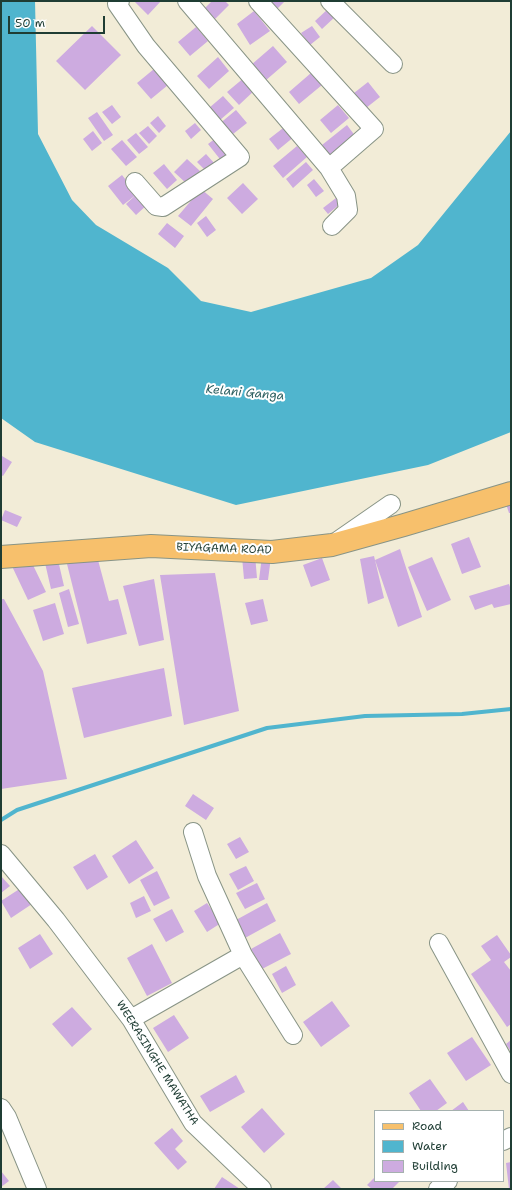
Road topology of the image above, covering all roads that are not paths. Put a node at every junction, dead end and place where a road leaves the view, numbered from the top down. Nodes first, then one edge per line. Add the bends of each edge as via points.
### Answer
1 (120, 1) edge
2 (187, 1) edge
3 (258, 1) edge
4 (330, 1) edge
5 (393, 64) dead end
6 (329, 168) junction
7 (135, 182) dead end
8 (332, 226) dead end
9 (511, 493) edge
10 (391, 504) dead end
11 (332, 545) junction
12 (1, 557) edge
13 (193, 832) dead end
14 (5, 858) edge
15 (439, 943) dead end
16 (243, 955) junction
17 (131, 1019) junction
18 (293, 1035) dead end
19 (511, 1074) edge
20 (1, 1108) edge
21 (447, 1182) edge
22 (37, 1189) edge
23 (262, 1189) edge
24 (438, 1189) edge

1 - 7 street via 117,4 146,46 240,157 163,207 156,206
2 - 6 street
3 - 6 street via 374,129
4 - 5 street
6 - 8 street via 346,196 348,210
9 - 11 main road, BIYAGAMA ROAD
10 - 11 street
11 - 12 main road, BIYAGAMA ROAD via 272,552 151,546
13 - 16 street via 207,876
14 - 17 street, WEERASINGHE MAWATHA
15 - 19 street
16 - 17 street
16 - 18 street
17 - 23 street, WEERASINGHE MAWATHA via 193,1123
20 - 22 street
21 - 24 street

